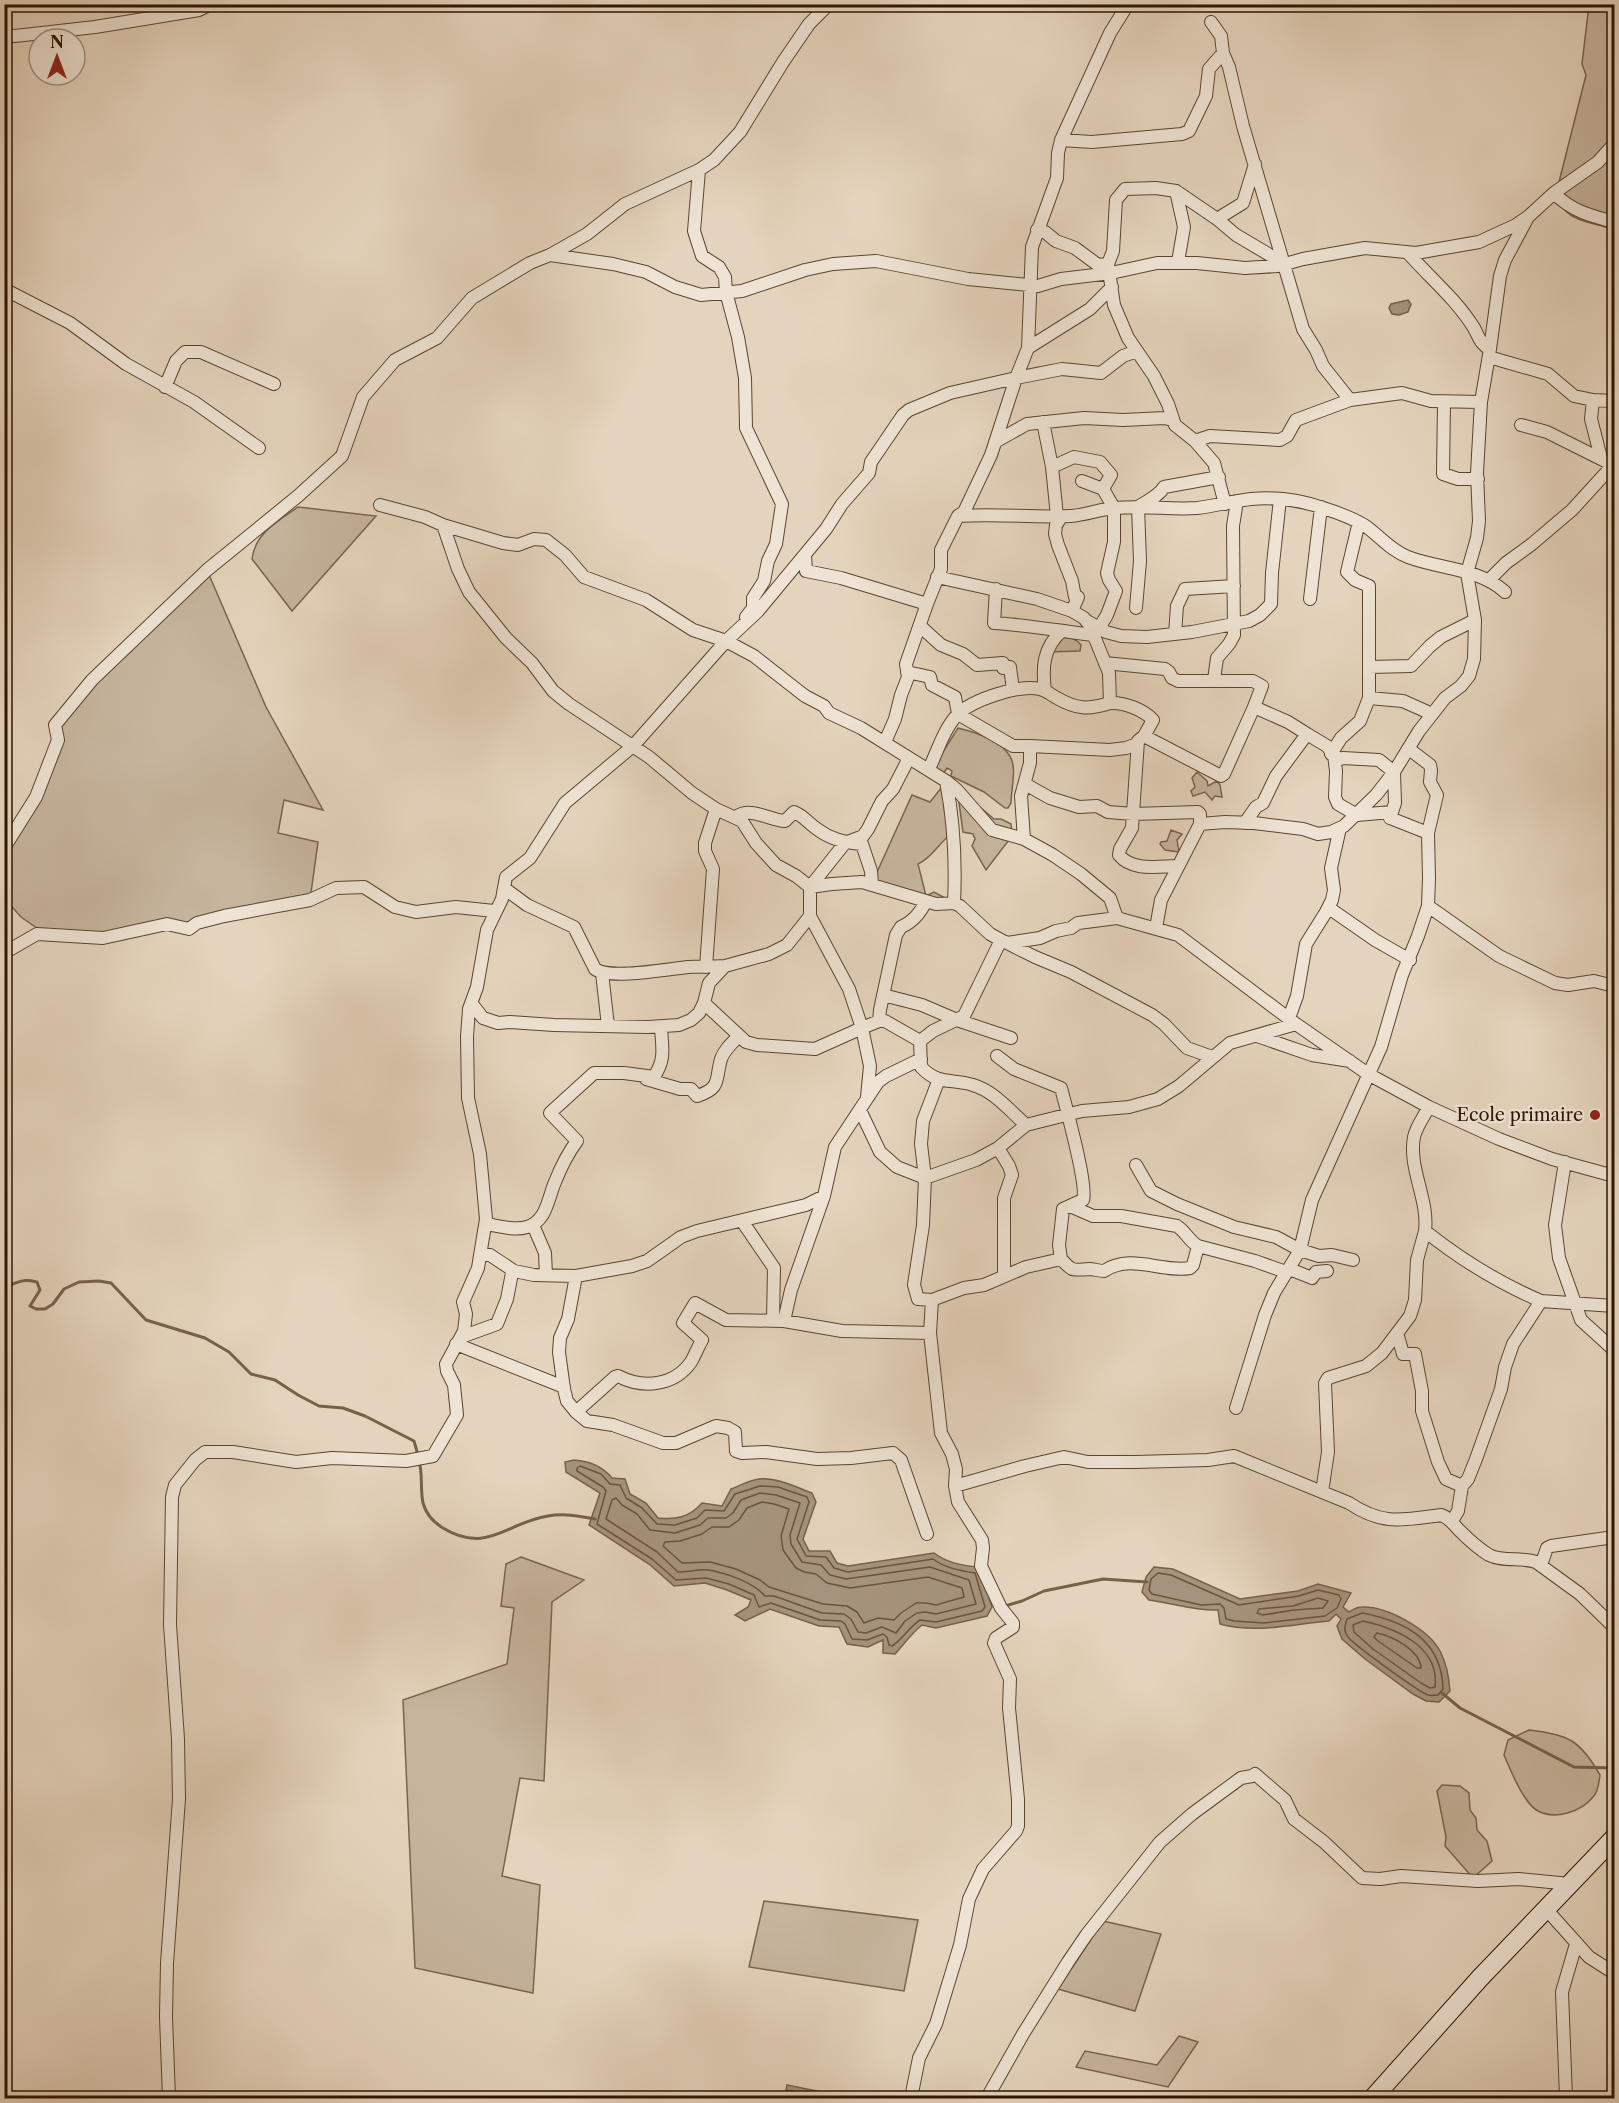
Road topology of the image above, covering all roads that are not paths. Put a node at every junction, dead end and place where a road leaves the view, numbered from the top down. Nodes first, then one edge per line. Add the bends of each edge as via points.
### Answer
1 (211, 4) edge
2 (829, 4) edge
3 (1128, 4) edge
4 (1211, 22) dead end
5 (4, 35) edge
6 (1223, 53) junction
7 (1061, 140) junction
8 (1614, 144) edge
9 (1255, 164) junction
10 (699, 170) junction
11 (1176, 191) junction
12 (1554, 193) junction
13 (1529, 216) junction
14 (1217, 219) junction
15 (1614, 222) edge
16 (1037, 230) junction
17 (1408, 253) junction
18 (550, 255) junction
19 (1178, 262) junction
20 (1285, 264) junction
21 (1108, 268) junction
22 (1031, 285) junction
23 (1112, 287) junction
24 (4, 289) edge
25 (726, 292) junction
26 (1028, 348) junction
27 (1137, 351) junction
28 (1490, 353) junction
29 (1016, 378) junction
30 (274, 384) dead end
31 (165, 387) junction
32 (1350, 400) junction
33 (1593, 400) junction
34 (1614, 401) edge
35 (1444, 402) junction
36 (1480, 402) junction
37 (1172, 420) junction
38 (1043, 422) junction
39 (1521, 424) dead end
40 (1195, 441) junction
41 (995, 442) junction
42 (259, 448) dead end
43 (1600, 458) junction
44 (1614, 465) edge
45 (1052, 467) junction
46 (1219, 477) junction
47 (1478, 479) junction
48 (1082, 481) dead end
49 (1103, 489) junction
50 (1280, 499) junction
51 (1231, 503) junction
52 (380, 505) dead end
53 (1138, 507) junction
54 (1321, 507) junction
55 (1114, 508) junction
56 (958, 516) junction
57 (1059, 516) junction
58 (1359, 522) junction
59 (443, 525) junction
60 (805, 555) junction
61 (1467, 573) junction
62 (938, 577) junction
63 (1490, 580) junction
64 (1234, 586) junction
65 (996, 589) junction
66 (1505, 592) dead end
67 (1310, 598) dead end
68 (927, 604) junction
69 (1136, 608) dead end
70 (1072, 611) junction
71 (1474, 620) junction
72 (1234, 624) junction
73 (920, 626) junction
74 (1062, 631) junction
75 (1096, 631) junction
76 (1175, 634) junction
77 (727, 640) junction
78 (1105, 663) junction
79 (1369, 667) junction
80 (907, 672) junction
81 (1214, 680) junction
82 (1013, 690) junction
83 (1045, 691) junction
84 (1369, 698) junction
85 (1110, 703) junction
86 (1254, 707) junction
87 (958, 714) junction
88 (1432, 714) junction
89 (1307, 734) junction
90 (1141, 740) junction
91 (885, 742) junction
92 (633, 746) junction
93 (1030, 746) junction
94 (1409, 749) junction
95 (1332, 754) junction
96 (909, 758) junction
97 (929, 769) junction
98 (1394, 772) junction
99 (946, 781) junction
100 (1025, 784) junction
101 (716, 809) junction
102 (1133, 814) junction
103 (1357, 815) junction
104 (736, 818) junction
105 (1390, 818) junction
106 (21, 821) junction
107 (1245, 823) junction
108 (1200, 824) junction
109 (4, 826) edge
110 (1340, 828) junction
111 (1428, 833) junction
112 (1024, 839) junction
113 (845, 843) junction
114 (4, 848) edge
115 (1178, 866) junction
116 (872, 884) junction
117 (810, 887) junction
118 (504, 888) junction
119 (926, 901) junction
120 (954, 903) junction
121 (1428, 906) junction
122 (1329, 908) junction
123 (494, 912) junction
124 (810, 916) junction
125 (1117, 918) junction
126 (1156, 928) junction
127 (1004, 941) junction
128 (4, 953) edge
129 (1410, 960) junction
130 (725, 966) junction
131 (706, 967) junction
132 (602, 973) junction
133 (1614, 986) edge
134 (883, 995) junction
135 (704, 1003) junction
136 (472, 1005) junction
137 (957, 1020) junction
138 (879, 1021) junction
139 (1292, 1021) junction
140 (608, 1026) junction
141 (661, 1027) junction
142 (862, 1028) junction
143 (739, 1036) junction
144 (1256, 1036) junction
145 (1011, 1038) dead end
146 (921, 1041) junction
147 (997, 1056) dead end
148 (1212, 1057) junction
149 (921, 1059) junction
150 (1350, 1061) junction
151 (624, 1073) junction
152 (1368, 1074) junction
153 (939, 1079) junction
154 (867, 1099) junction
155 (1429, 1107) junction
156 (860, 1110) junction
157 (1068, 1115) junction
158 (1026, 1125) junction
159 (998, 1148) junction
160 (1565, 1162) junction
161 (1136, 1165) dead end
162 (1614, 1176) edge
163 (924, 1178) junction
164 (824, 1196) junction
165 (1071, 1206) junction
166 (742, 1221) junction
167 (486, 1224) junction
168 (532, 1225) junction
169 (1425, 1231) junction
170 (1198, 1246) junction
171 (1300, 1250) junction
172 (482, 1254) junction
173 (1061, 1259) junction
174 (1353, 1260) dead end
175 (514, 1271) junction
176 (1327, 1271) dead end
177 (1286, 1272) junction
178 (546, 1275) junction
179 (576, 1276) junction
180 (1004, 1276) junction
181 (932, 1300) junction
182 (1541, 1301) junction
183 (1574, 1303) junction
184 (1614, 1306) edge
185 (778, 1321) junction
186 (930, 1333) junction
187 (1397, 1334) junction
188 (458, 1340) junction
189 (1614, 1350) edge
190 (564, 1387) junction
191 (1236, 1408) dead end
192 (576, 1412) junction
193 (955, 1486) junction
194 (1462, 1486) junction
195 (1322, 1492) junction
196 (1452, 1521) junction
197 (927, 1534) dead end
198 (1614, 1537) edge
199 (1541, 1566) junction
200 (1614, 1628) edge
201 (1614, 1838) edge
202 (1570, 1884) junction
203 (1545, 1909) junction
204 (1576, 1944) junction
205 (1614, 1973) edge
206 (169, 2098) edge
207 (911, 2098) edge
208 (987, 2098) edge
209 (1373, 2098) edge
210 (1566, 2098) edge

1 - 5 street via 199,10 95,27
2 - 10 street via 809,24 740,132
3 - 7 street via 1106,41
4 - 6 street via 1221,36
6 - 7 street via 1209,69 1206,96 1189,131 1092,142
6 - 9 street
7 - 16 street via 1057,178
8 - 12 street via 1598,162
9 - 14 street via 1243,203
9 - 20 street
10 - 18 street via 625,204 587,234
10 - 25 street via 694,231 702,256 720,267
11 - 14 street
11 - 19 street via 1184,227
11 - 21 street via 1125,189 1116,200
12 - 13 street
12 - 15 street via 1576,210
13 - 17 street via 1479,242
13 - 28 street via 1504,260
14 - 20 street
16 - 21 street
16 - 22 street via 1032,247
17 - 20 street via 1365,248
17 - 28 street via 1440,284
18 - 25 street via 646,272 701,295
18 - 106 street via 472,298 437,338 396,360 363,397 342,456 212,565 92,680 55,725 58,740 36,797
19 - 20 street via 1245,268
19 - 21 street
20 - 32 street via 1303,329 1323,366
21 - 22 street
21 - 23 street
22 - 25 street via 968,279 876,261 833,264 742,291
22 - 26 street
23 - 26 street via 1090,309
23 - 27 street via 1114,305
24 - 31 street via 70,323
25 - 77 street via 745,378 747,428 782,504 776,544 764,581 753,598 753,608
26 - 29 street
27 - 29 street via 1123,356 1101,373 1062,369
27 - 37 street via 1154,376
28 - 33 street via 1548,374 1574,396
28 - 36 street
29 - 41 street
29 - 60 street via 950,393 903,415 871,462 869,473
30 - 31 street via 201,352 185,352 176,361
31 - 42 street via 194,402
32 - 35 street via 1402,393
32 - 40 street via 1299,418 1280,440 1210,436
33 - 34 street
33 - 43 street via 1591,419
35 - 36 street
35 - 47 street via 1443,474
36 - 47 street
37 - 38 street via 1084,418
37 - 40 street
38 - 41 street via 1026,424
38 - 45 street
39 - 43 street
40 - 46 street via 1214,463
41 - 56 street via 964,512
43 - 44 street
44 - 63 street via 1572,510 1506,562
45 - 49 street via 1074,457 1100,462 1112,475
45 - 57 street
46 - 51 street
46 - 53 street via 1164,487
47 - 61 street via 1477,538
48 - 49 street
49 - 55 street
50 - 51 street
50 - 54 street
50 - 72 street via 1270,603 1255,619
51 - 53 street via 1172,509
51 - 64 street
52 - 59 street
53 - 55 street
53 - 69 street via 1140,561
54 - 58 street
54 - 67 street
55 - 57 street
55 - 75 street via 1114,542 1107,573 1116,591
56 - 57 street
56 - 62 street via 941,550
57 - 70 street via 1055,534 1074,597 1078,597
58 - 61 street via 1400,554
58 - 79 street via 1347,572 1354,580 1370,586
59 - 77 street via 502,543 518,545 534,539 546,540 584,577 646,600 693,630
59 - 92 street via 469,592 506,638 561,698
60 - 68 street via 806,571
60 - 77 street
61 - 63 street
61 - 71 street
62 - 65 street
62 - 68 street
63 - 66 street
64 - 72 street
64 - 76 street via 1185,589 1177,606
65 - 70 street
65 - 74 street via 994,623
68 - 73 street
70 - 75 street
71 - 79 street via 1442,637 1411,666
71 - 88 street via 1474,659 1469,676
72 - 76 street
72 - 81 street via 1232,639 1216,661
73 - 80 street via 906,660
73 - 82 street via 941,645 977,665 1003,663 1003,668 1010,667
74 - 75 street
74 - 83 street via 1051,642 1043,664
75 - 76 street via 1147,637
75 - 78 street
77 - 91 street via 761,660 829,713
77 - 92 street
78 - 81 street via 1165,669 1178,681
78 - 85 street
79 - 84 street
80 - 87 street via 930,676 932,685 955,697
80 - 91 street
81 - 86 street via 1248,680 1259,684 1262,687
82 - 83 street
82 - 87 street
83 - 85 street via 1068,704 1083,707
84 - 88 street via 1403,701
84 - 95 street via 1360,721 1341,738
85 - 90 street via 1122,704 1152,718 1153,723
86 - 89 street
86 - 90 street via 1221,776
87 - 93 street via 1013,746
87 - 97 street
88 - 94 street
89 - 95 street via 1327,746
89 - 107 street via 1276,776 1263,803
90 - 93 street via 1126,748 1110,750
90 - 102 street
91 - 96 street
92 - 101 street
92 - 118 street via 566,804 530,858 506,877
93 - 100 street
94 - 98 street
94 - 111 street via 1430,765 1429,780 1437,795
95 - 98 street via 1340,759 1377,760
95 - 103 street via 1335,800
96 - 97 street
96 - 113 street via 863,836
97 - 99 street
98 - 103 street
98 - 105 street via 1395,804
99 - 112 street via 992,830
99 - 120 street via 954,831
100 - 102 street via 1071,805 1092,805 1106,812
100 - 112 street via 1021,796
101 - 104 street
101 - 131 street via 705,843 713,869
102 - 108 street via 1197,812
102 - 115 street via 1131,830 1119,851 1122,859 1138,866
103 - 105 street via 1391,812
103 - 110 street
104 - 113 street via 759,813 772,820 785,820 794,812 816,829
104 - 117 street via 776,865
105 - 111 street
106 - 109 street
106 - 114 street
107 - 108 street
107 - 110 street via 1318,834
108 - 115 street
110 - 122 street via 1330,868 1334,890
111 - 121 street
112 - 125 street via 1091,881 1110,898
113 - 116 street via 862,844
113 - 117 street
115 - 126 street via 1161,900
116 - 117 street
116 - 119 street
117 - 124 street
118 - 123 street
118 - 132 street via 527,905 574,927 595,969
119 - 120 street
119 - 134 street via 912,922 898,932
120 - 127 street
121 - 129 street
121 - 133 street via 1498,956 1555,983 1594,981
122 - 129 street
122 - 139 street via 1306,944
123 - 128 street via 456,907 416,912 396,907 364,887 336,888 310,900 224,916 189,929 167,924 102,938 37,934
123 - 136 street
124 - 130 street via 787,945
124 - 142 street via 849,989
125 - 126 street
125 - 127 street via 1078,923 1040,938
126 - 139 street via 1178,934
127 - 137 street via 984,972 966,1013
127 - 148 street via 1152,1015 1187,1048
129 - 152 street
130 - 131 street
130 - 135 street via 709,983
131 - 132 street
132 - 140 street
134 - 137 street via 922,1005
134 - 138 street
135 - 141 street via 691,1020
135 - 143 street
136 - 140 street via 483,1018 498,1023
136 - 167 street via 467,1036 468,1098 480,1154
137 - 145 street
137 - 146 street
138 - 142 street
138 - 146 street
139 - 144 street
139 - 150 street
140 - 141 street
141 - 151 street via 664,1053 654,1077
142 - 143 street via 815,1049 757,1045
142 - 154 street via 870,1066
143 - 151 street via 721,1059 719,1079 713,1088 697,1096 691,1089
144 - 148 street via 1233,1041
144 - 150 street via 1312,1055
146 - 149 street
147 - 157 street via 1014,1069 1061,1088
148 - 157 street via 1158,1099
149 - 153 street via 921,1067 929,1076
149 - 154 street via 886,1076
150 - 152 street
151 - 168 street via 594,1073 550,1113 577,1141 555,1182 546,1210
152 - 155 street
152 - 171 street via 1312,1200
153 - 158 street via 982,1089
153 - 163 street via 923,1121
154 - 156 street
155 - 160 street via 1499,1139
155 - 169 street via 1414,1136 1427,1218
156 - 163 street via 880,1152 897,1167
156 - 164 street via 835,1147
157 - 158 street
157 - 165 street via 1085,1195
158 - 159 street
159 - 163 street
159 - 180 street via 1012,1175 1004,1198
160 - 162 street
160 - 183 street via 1555,1233
161 - 171 street via 1148,1188 1164,1199 1234,1227 1276,1237
163 - 181 street via 923,1225 914,1285 918,1299
164 - 166 street via 806,1205
164 - 185 street
165 - 170 street via 1093,1216 1121,1216 1177,1226
165 - 173 street via 1063,1209
166 - 179 street via 681,1237 647,1261 632,1266
166 - 185 street via 774,1268
167 - 168 street via 521,1229
167 - 172 street
168 - 178 street via 545,1253
169 - 182 street via 1456,1255
169 - 187 street via 1417,1260 1415,1300 1410,1316
170 - 173 street via 1194,1265 1183,1270 1120,1263 1104,1271 1077,1271
170 - 177 street
171 - 174 street
171 - 177 street
172 - 175 street
172 - 188 street via 463,1302 466,1324
173 - 180 street
175 - 178 street
175 - 188 street via 497,1324
176 - 177 street via 1316,1272 1312,1278 1292,1270
177 - 191 street via 1265,1315
178 - 179 street
179 - 190 street via 560,1338
180 - 181 street
181 - 186 street
182 - 183 street
182 - 194 street via 1513,1344 1501,1389
183 - 184 street
183 - 189 street via 1581,1320
185 - 186 street via 842,1331
185 - 192 street via 726,1320 693,1304 683,1323 702,1339 690,1363 670,1380 657,1384 637,1384 615,1377
186 - 193 street via 938,1415 956,1469
187 - 194 street via 1403,1354 1417,1357 1422,1411 1438,1462 1446,1479
187 - 195 street via 1366,1366 1328,1378 1324,1383 1328,1452
188 - 190 street
188 - 206 street via 446,1364 454,1385 457,1415 430,1458 296,1462 211,1451 195,1460 175,1485 170,1625 178,1799 167,1963
190 - 192 street via 567,1401
192 - 197 street via 587,1421 613,1425 663,1443 676,1443 716,1426 735,1432 736,1451 742,1453 817,1459 893,1453 901,1460
193 - 195 street via 1064,1457 1088,1462 1135,1462 1234,1456
193 - 207 street via 958,1502 982,1540 981,1566 1000,1608 1013,1623 994,1643 1010,1679 1018,1826 983,1869 969,1899 960,1945 936,2024 920,2058
194 - 196 street
195 - 196 street via 1365,1514 1390,1520 1441,1515
196 - 199 street via 1490,1555 1529,1560
198 - 199 street via 1551,1546
199 - 200 street via 1580,1594
201 - 202 street
202 - 203 street
202 - 208 street via 1519,1879 1362,1878 1294,1819 1286,1800 1255,1774 1241,1778 1192,1814 1141,1865 1068,1962
203 - 204 street
203 - 209 street
204 - 205 street
204 - 210 street via 1562,1992

